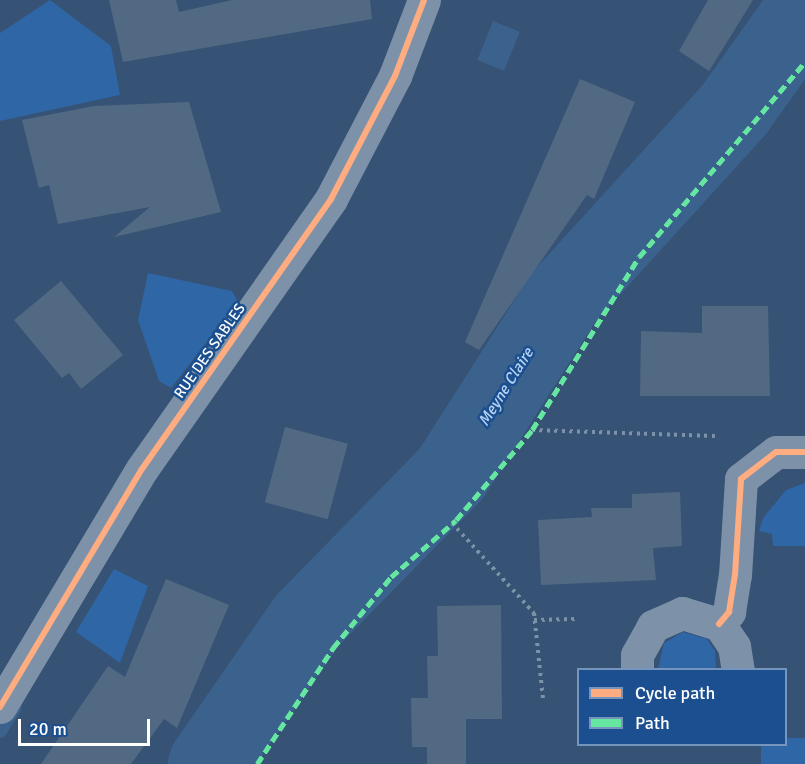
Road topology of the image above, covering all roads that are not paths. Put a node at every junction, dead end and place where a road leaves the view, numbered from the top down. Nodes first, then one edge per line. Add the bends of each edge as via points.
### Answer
1 (424, 0) edge
2 (805, 452) edge
3 (719, 624) junction
4 (637, 668) edge
5 (738, 668) edge
6 (0, 707) edge

1 - 6 street, RUE DES SABLES via 395,76 331,199 142,469
2 - 3 street via 776,452 741,479 735,575 729,612
3 - 4 street via 700,614 666,617 643,639
3 - 5 street via 734,646

